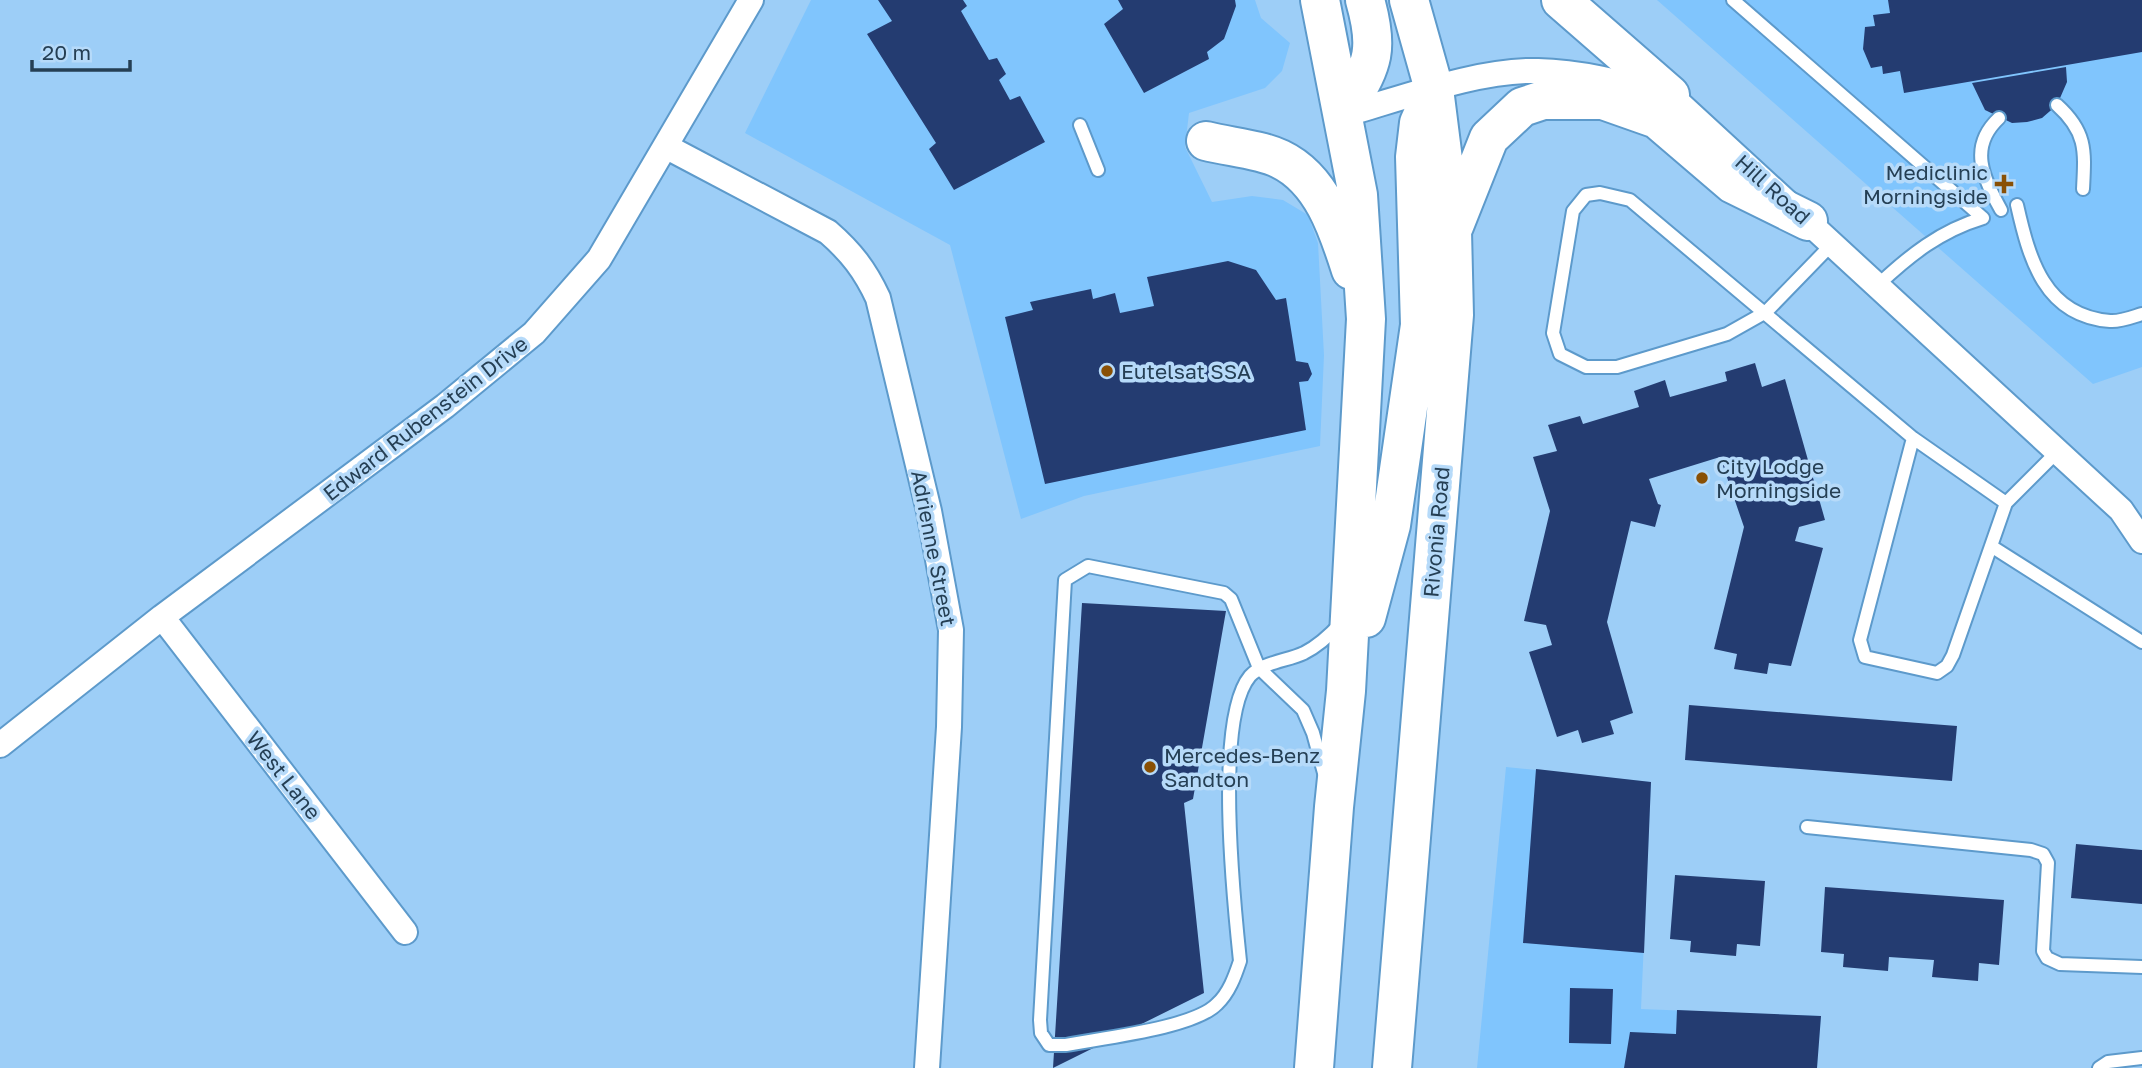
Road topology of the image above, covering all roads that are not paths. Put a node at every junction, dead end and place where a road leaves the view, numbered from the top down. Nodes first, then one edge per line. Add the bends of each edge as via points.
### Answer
1 (751, 0) edge
2 (1320, 0) edge
3 (1365, 0) edge
4 (1409, 0) edge
5 (1562, 0) edge
6 (1733, 0) edge
7 (1434, 89) junction
8 (1670, 95) junction
9 (2057, 105) dead end
10 (1343, 114) junction
11 (1998, 118) dead end
12 (1080, 125) dead end
13 (1206, 141) dead end
14 (667, 147) junction
15 (1098, 170) dead end
16 (2083, 189) dead end
17 (2017, 205) dead end
18 (2001, 209) dead end
19 (1452, 231) junction
20 (1821, 232) junction
21 (1878, 285) junction
22 (1766, 313) junction
23 (2142, 314) edge
24 (1366, 319) junction
25 (1913, 438) junction
26 (2056, 453) junction
27 (2006, 503) junction
28 (2131, 511) edge
29 (2142, 541) edge
30 (1991, 546) junction
31 (1349, 613) junction
32 (162, 617) junction
33 (2142, 642) edge
34 (1259, 668) junction
35 (1346, 691) junction
36 (0, 745) edge
37 (1334, 807) junction
38 (1807, 827) dead end
39 (405, 932) dead end
40 (2142, 967) edge
41 (1400, 971) junction
42 (2142, 1058) edge
43 (927, 1068) edge
44 (1314, 1068) edge
45 (1392, 1068) edge
46 (1413, 1068) edge
47 (2099, 1068) edge

1 - 14 street, Edward Rubenstein Drive
2 - 10 main road
3 - 10 main road via 1375,34 1374,55
4 - 7 main road, Rivonia Road
5 - 8 main road
6 - 21 lane via 1983,218 1958,225 1914,252
7 - 8 street, Hill Road via 1536,71 1603,78
7 - 10 street, Hill Road
7 - 19 main road, Rivonia Road
7 - 35 main road via 1419,123 1415,157 1420,325 1391,525
8 - 20 street, Hill Road
9 - 16 lane via 2074,121 2081,138
10 - 24 main road via 1358,195
11 - 18 lane via 1984,132 1980,154 1985,182
12 - 15 lane
13 - 24 main road via 1279,158 1302,173 1318,191 1342,240
14 - 32 street, Edward Rubenstein Drive via 599,259 534,333 445,406
14 - 43 street, Adrienne Street via 828,232 864,269 878,298 929,510 951,630
17 - 23 lane via 2029,255 2041,281 2060,300 2083,314 2112,321
19 - 20 main road via 1489,138 1522,107 1543,100 1603,100 1657,119 1733,184
19 - 41 main road, Rivonia Road via 1454,315
20 - 21 street, Hill Road
20 - 22 lane
21 - 26 street, Hill Road
22 - 22 lane via 1727,334 1617,367 1586,367 1560,354 1553,333 1573,211 1586,195 1600,193 1630,200
22 - 25 lane
24 - 31 main road
25 - 27 lane
25 - 30 lane via 1860,640 1865,657 1937,673 1947,666
26 - 27 lane
26 - 28 street, Hill Road
27 - 30 lane
28 - 29 street, Hill Road
30 - 33 lane
31 - 34 lane via 1315,648
31 - 35 main road
32 - 36 street, Edward Rubenstein Drive
32 - 39 street, West Lane
34 - 34 lane via 1245,685 1233,722 1229,830 1240,961 1234,981 1217,1005 1187,1021 1048,1045 1040,1020 1065,580 1088,566 1224,593 1231,599
34 - 37 lane via 1303,710
35 - 37 main road
37 - 44 main road
38 - 40 lane via 2042,854 2049,874 2043,951 2047,958 2060,964
41 - 45 main road, Rivonia Road
41 - 46 main road
42 - 47 lane via 2108,1062

